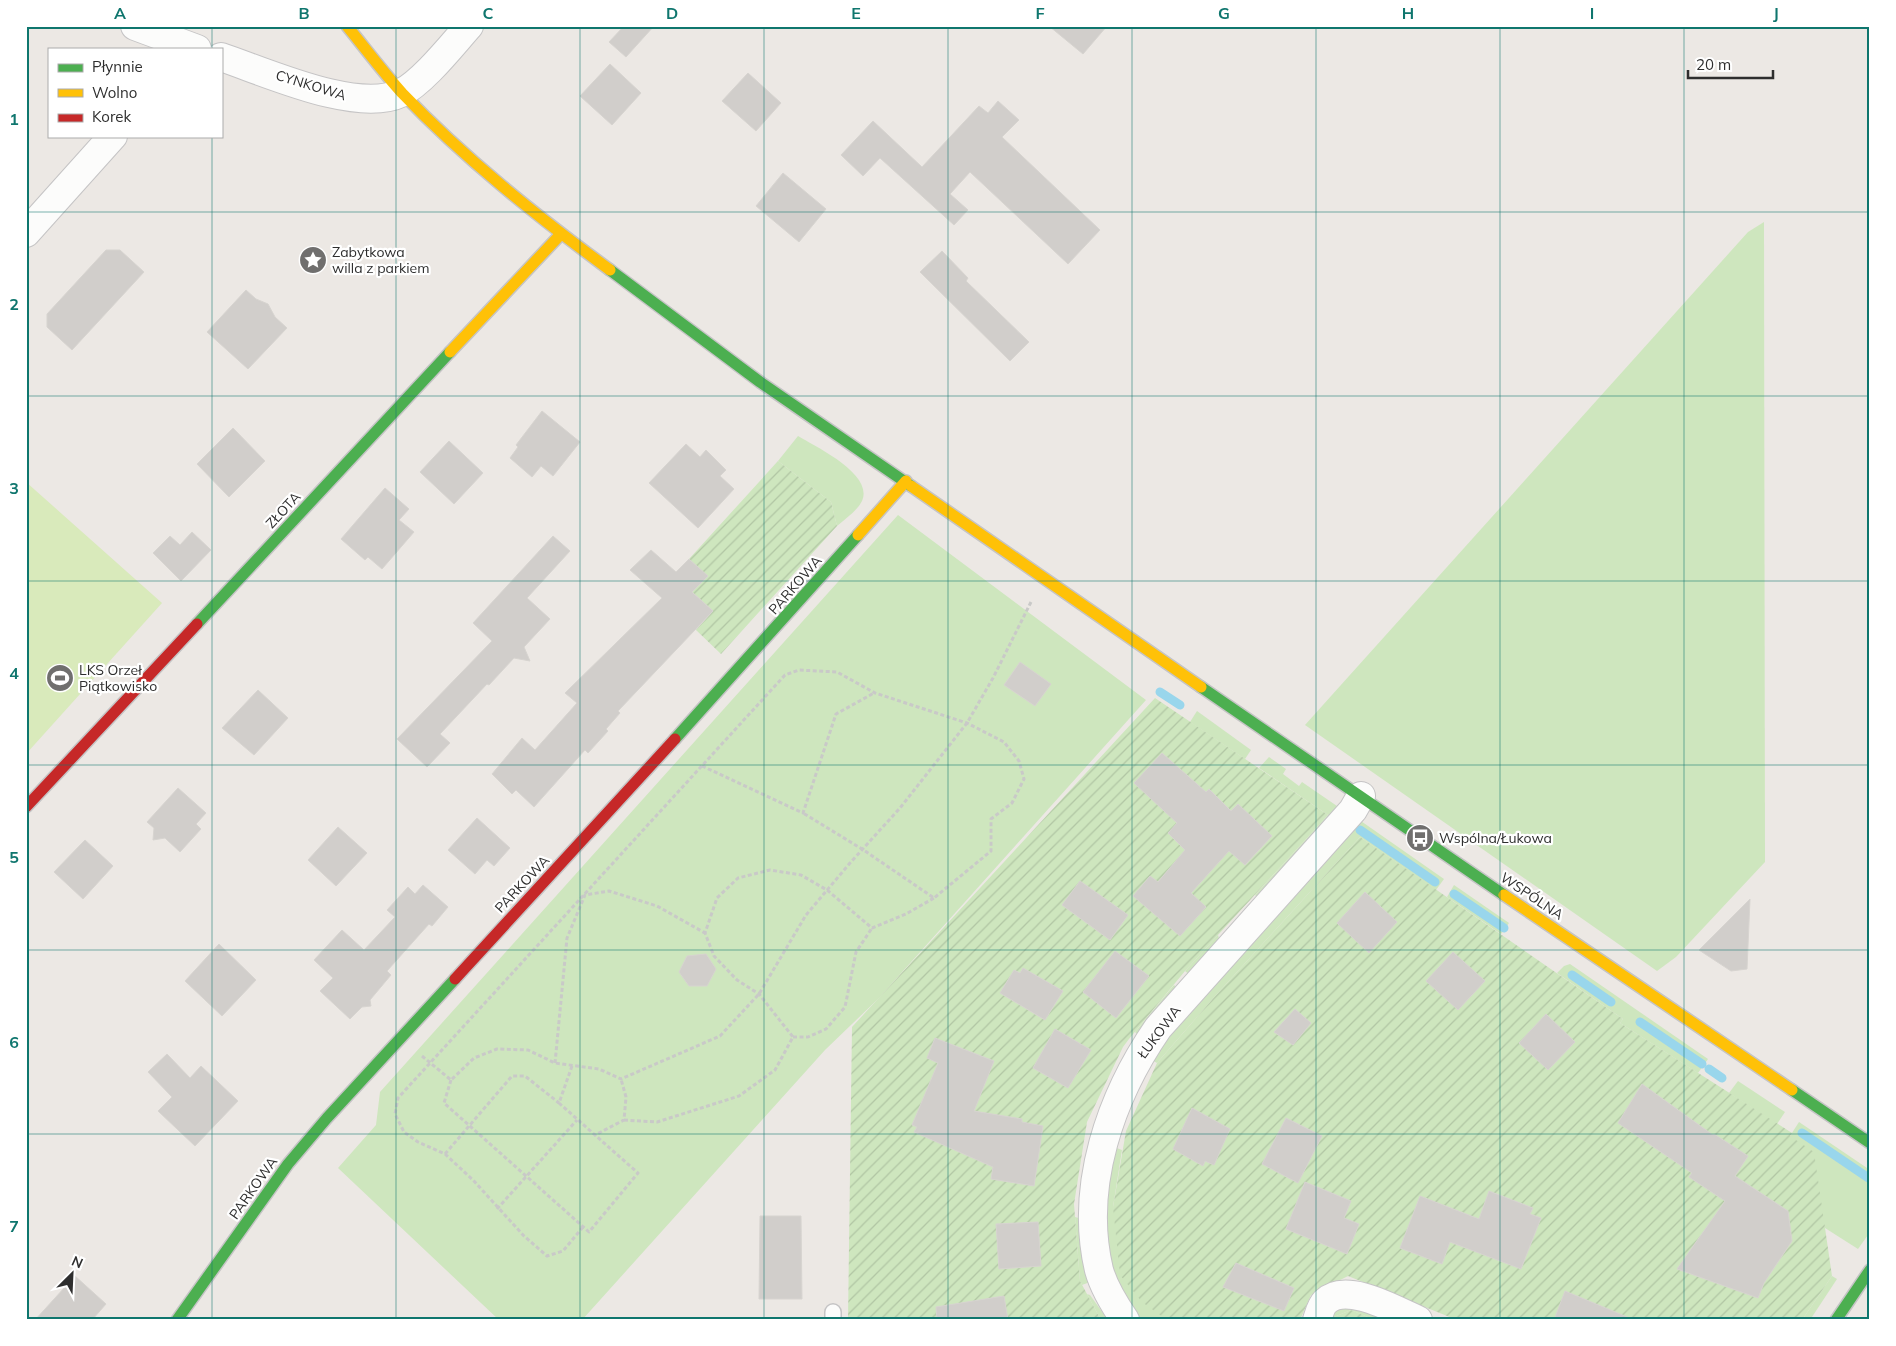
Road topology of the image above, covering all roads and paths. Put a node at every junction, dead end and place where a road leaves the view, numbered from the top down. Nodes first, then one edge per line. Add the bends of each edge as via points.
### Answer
1 (135, 26) edge
2 (347, 26) edge
3 (469, 26) edge
4 (187, 47) edge
5 (222, 57) edge
6 (402, 93) junction
7 (111, 138) edge
8 (26, 233) edge
9 (561, 234) junction
10 (906, 481) junction
11 (1044, 577) junction
12 (874, 693) junction
13 (967, 723) junction
14 (702, 766) junction
15 (1362, 796) junction
16 (26, 806) edge
17 (803, 814) junction
18 (862, 849) junction
19 (827, 890) junction
20 (585, 895) junction
21 (934, 898) junction
22 (872, 928) junction
23 (705, 933) junction
24 (760, 994) junction
25 (794, 1037) junction
26 (401, 1038) junction
27 (430, 1063) junction
28 (555, 1063) junction
29 (572, 1066) junction
30 (621, 1079) junction
31 (451, 1080) junction
32 (560, 1103) junction
33 (577, 1120) junction
34 (624, 1120) junction
35 (469, 1125) junction
36 (595, 1135) junction
37 (1870, 1143) edge
38 (445, 1154) junction
39 (526, 1176) junction
40 (497, 1209) junction
41 (583, 1227) junction
42 (1870, 1270) edge
43 (177, 1320) edge
44 (1125, 1320) edge
45 (1316, 1320) edge
46 (1418, 1320) edge
47 (1836, 1320) edge

1 - 4 street
2 - 6 street, WSPÓLNA
3 - 6 street via 428,71
5 - 6 street, CYNKOWA via 328,93 356,99 376,100
6 - 9 street, WSPÓLNA via 480,167
7 - 8 street
9 - 10 street, WSPÓLNA via 760,382
9 - 16 street, ZŁOTA
10 - 11 street, WSPÓLNA
10 - 26 street, PARKOWA via 773,632
11 - 13 path
11 - 15 street, WSPÓLNA
12 - 13 path
12 - 14 path via 837,672 799,670 785,675
12 - 17 path via 836,714
13 - 18 path via 900,808
13 - 21 path via 1004,742 1019,760 1024,779 1012,803 991,819 991,851
14 - 17 path
14 - 20 path
15 - 37 street, WSPÓLNA
15 - 44 street, ŁUKOWA via 1158,1028 1140,1054 1121,1093 1106,1132 1098,1167 1094,1211 1099,1271
17 - 18 path
18 - 19 path
18 - 21 path
19 - 22 path
19 - 23 path via 801,875 770,870 738,878 717,898
19 - 24 path via 806,915
20 - 23 path via 609,891 656,906
20 - 27 path
20 - 28 path via 566,938
21 - 22 path
22 - 25 path via 856,952 845,1007 826,1029 808,1037
23 - 24 path via 714,956 737,980
24 - 25 path
24 - 30 path via 720,1036
25 - 34 path via 776,1070 739,1096 657,1122
26 - 27 path
26 - 43 street, PARKOWA via 295,1156
27 - 31 path
27 - 38 path via 398,1098 395,1114 404,1132
28 - 29 path
28 - 31 path via 528,1050 497,1049 474,1058
29 - 30 path via 599,1069
29 - 32 path
30 - 34 path via 626,1097
31 - 35 path via 444,1103
32 - 33 path
32 - 35 path via 525,1076 512,1076
33 - 36 path
33 - 39 path
34 - 36 path
35 - 38 path
35 - 39 path
36 - 41 path via 638,1174 589,1232
38 - 40 path via 474,1180
39 - 40 path
39 - 41 path
40 - 41 path via 547,1256 563,1251
42 - 47 street
45 - 46 street via 1324,1303 1348,1293

